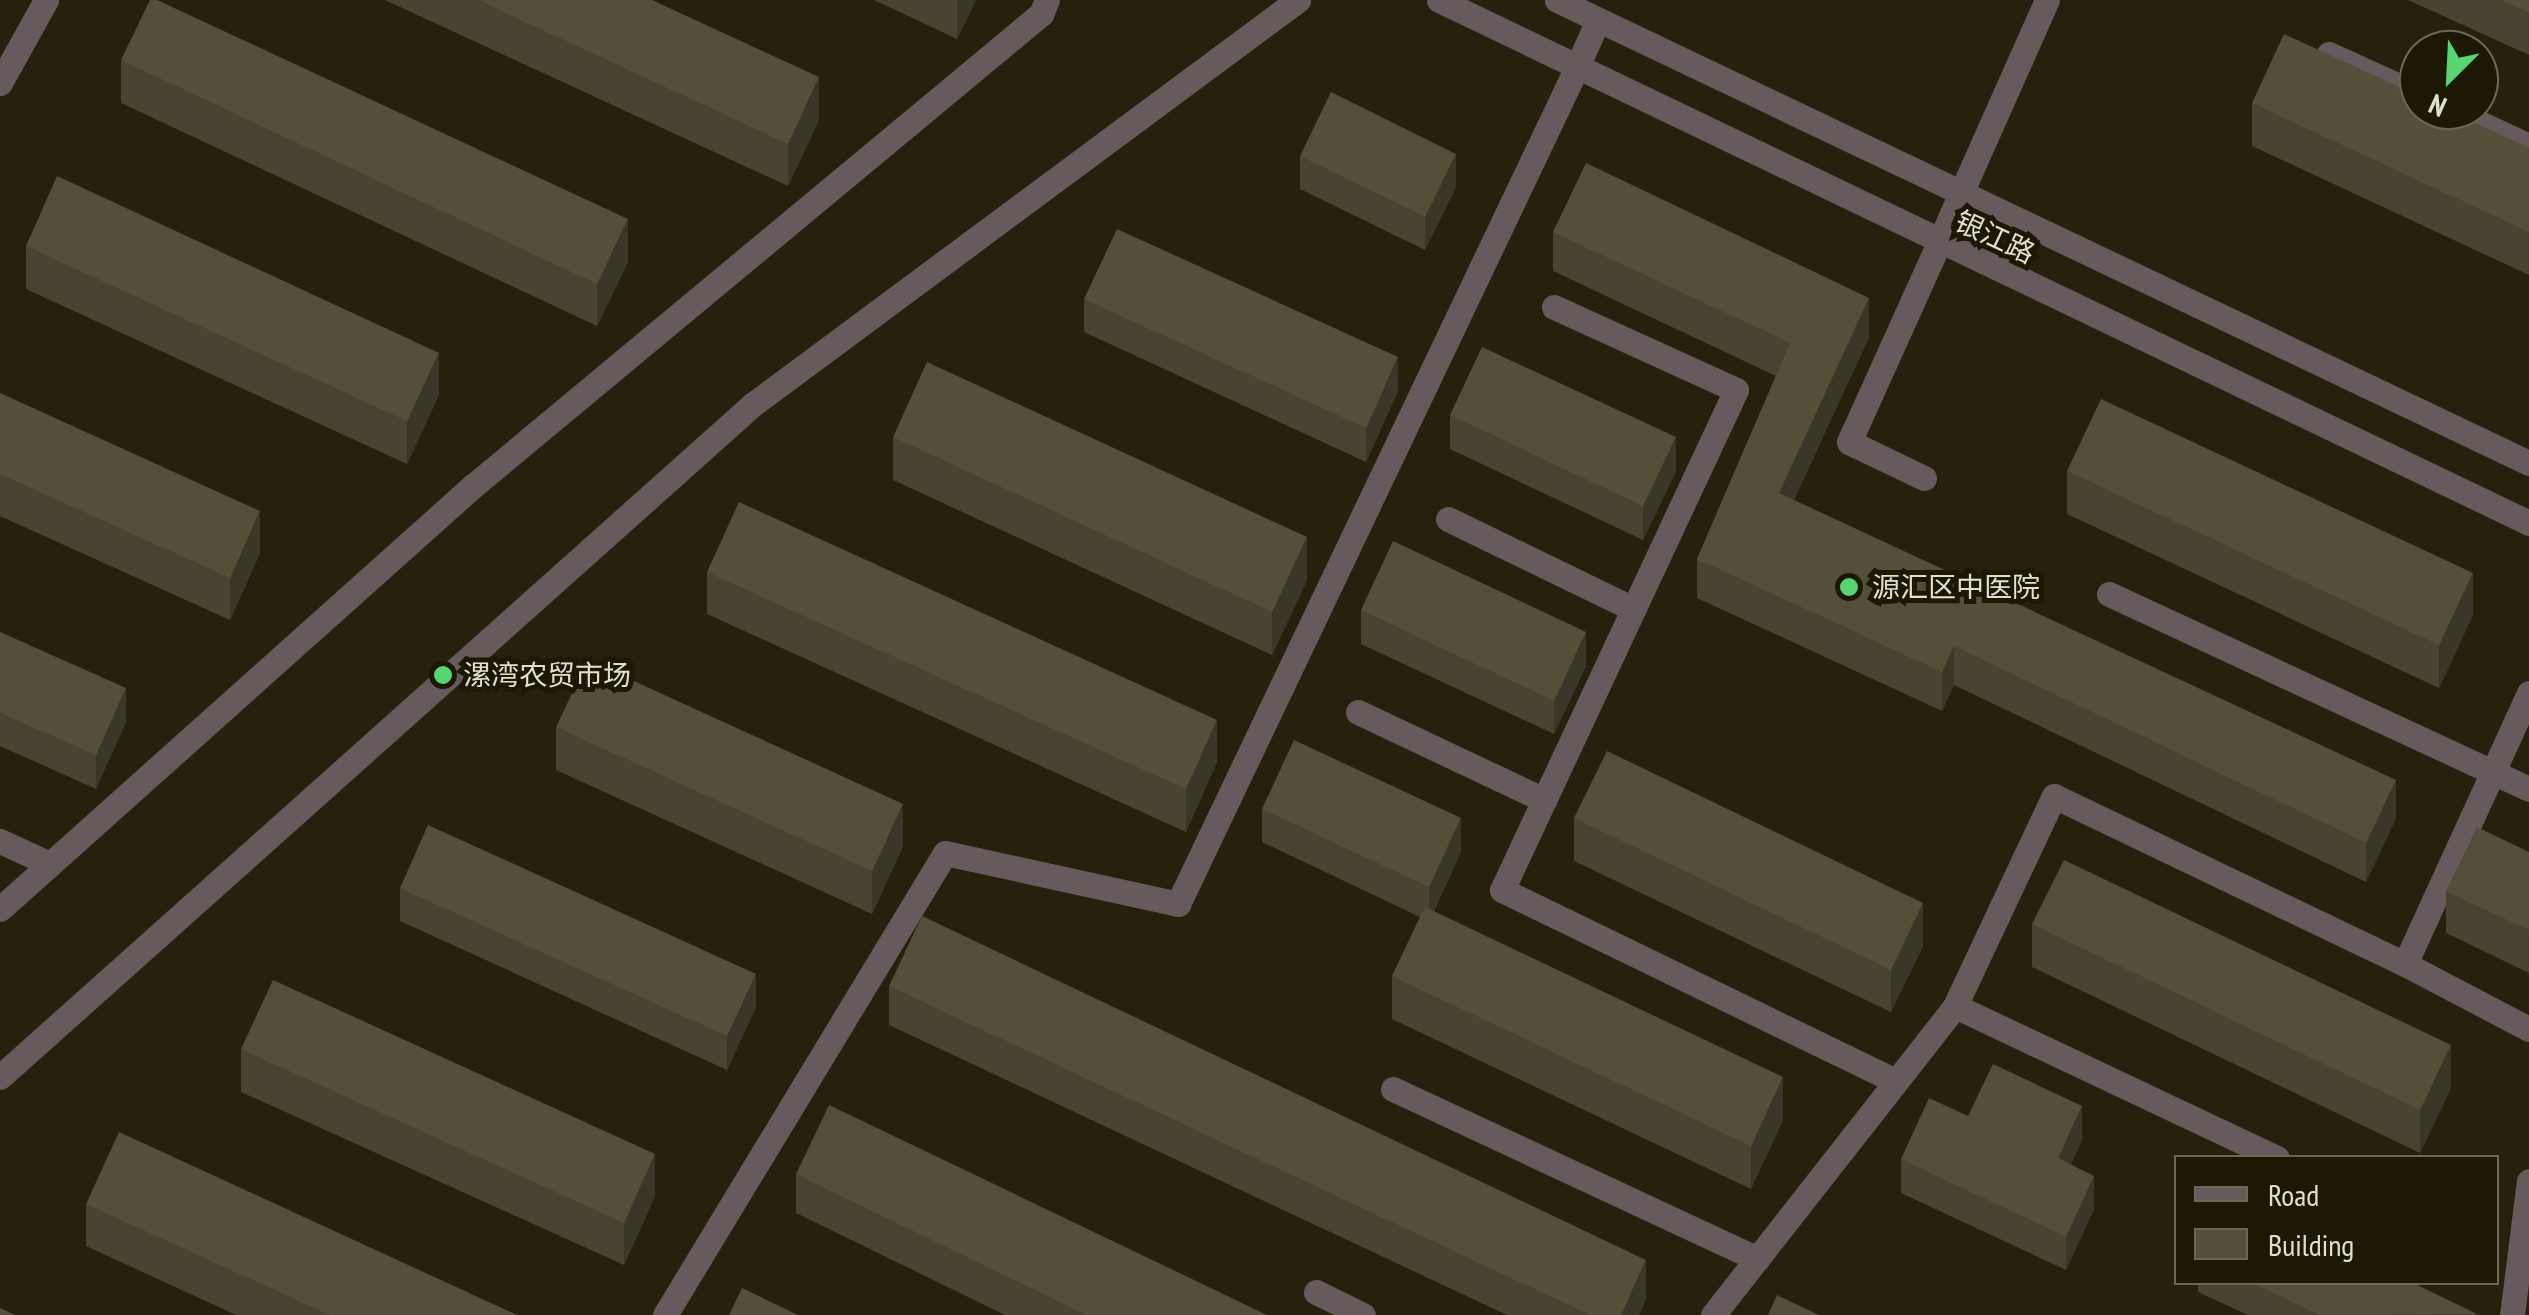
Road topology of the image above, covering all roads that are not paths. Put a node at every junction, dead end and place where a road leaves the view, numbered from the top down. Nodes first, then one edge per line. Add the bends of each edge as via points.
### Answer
1 (46, 0) edge
2 (1048, 0) edge
3 (1298, 0) edge
4 (1439, 0) edge
5 (1556, 0) edge
6 (2048, 0) edge
7 (1598, 20) junction
8 (2330, 54) edge
9 (1576, 67) junction
10 (0, 83) edge
11 (2399, 86) edge
12 (2495, 130) edge
13 (2529, 146) edge
14 (1961, 193) junction
15 (1938, 243) junction
16 (1554, 307) dead end
17 (2529, 464) edge
18 (1924, 478) dead end
19 (1448, 520) dead end
20 (2529, 523) edge
21 (2109, 594) dead end
22 (1633, 609) junction
23 (2529, 693) edge
24 (1358, 712) dead end
25 (2493, 772) junction
26 (2529, 789) edge
27 (1544, 800) junction
28 (0, 841) edge
29 (50, 864) junction
30 (0, 909) edge
31 (2405, 964) junction
32 (1955, 1006) junction
33 (2529, 1029) edge
34 (0, 1077) edge
35 (1896, 1081) junction
36 (1393, 1089) dead end
37 (2271, 1155) edge
38 (2529, 1181) edge
39 (1757, 1259) junction
40 (2514, 1269) edge
41 (1316, 1292) dead end
42 (665, 1315) edge
43 (1363, 1315) edge
44 (1713, 1315) edge
45 (2512, 1315) edge

1 - 10 street
2 - 29 street via 1041,14 474,486
3 - 34 street via 752,406
4 - 9 street, 银江路
5 - 7 street, 银江路
6 - 14 street
7 - 9 street
7 - 14 street, 银江路
8 - 11 street
9 - 15 street, 银江路
9 - 42 street via 1178,904 945,853
12 - 13 street
14 - 15 street
14 - 17 street, 银江路
15 - 18 street via 1849,442
15 - 20 street, 银江路
16 - 22 street via 1736,390
19 - 22 street
21 - 25 street
22 - 27 street
23 - 25 street
24 - 27 street
25 - 26 street
25 - 31 street
27 - 35 street via 1502,890
28 - 29 street
29 - 30 street
31 - 32 street via 2054,796
31 - 33 street
32 - 35 street
32 - 37 street
35 - 39 street
36 - 39 street
38 - 40 street
39 - 44 street
40 - 45 street
41 - 43 street

